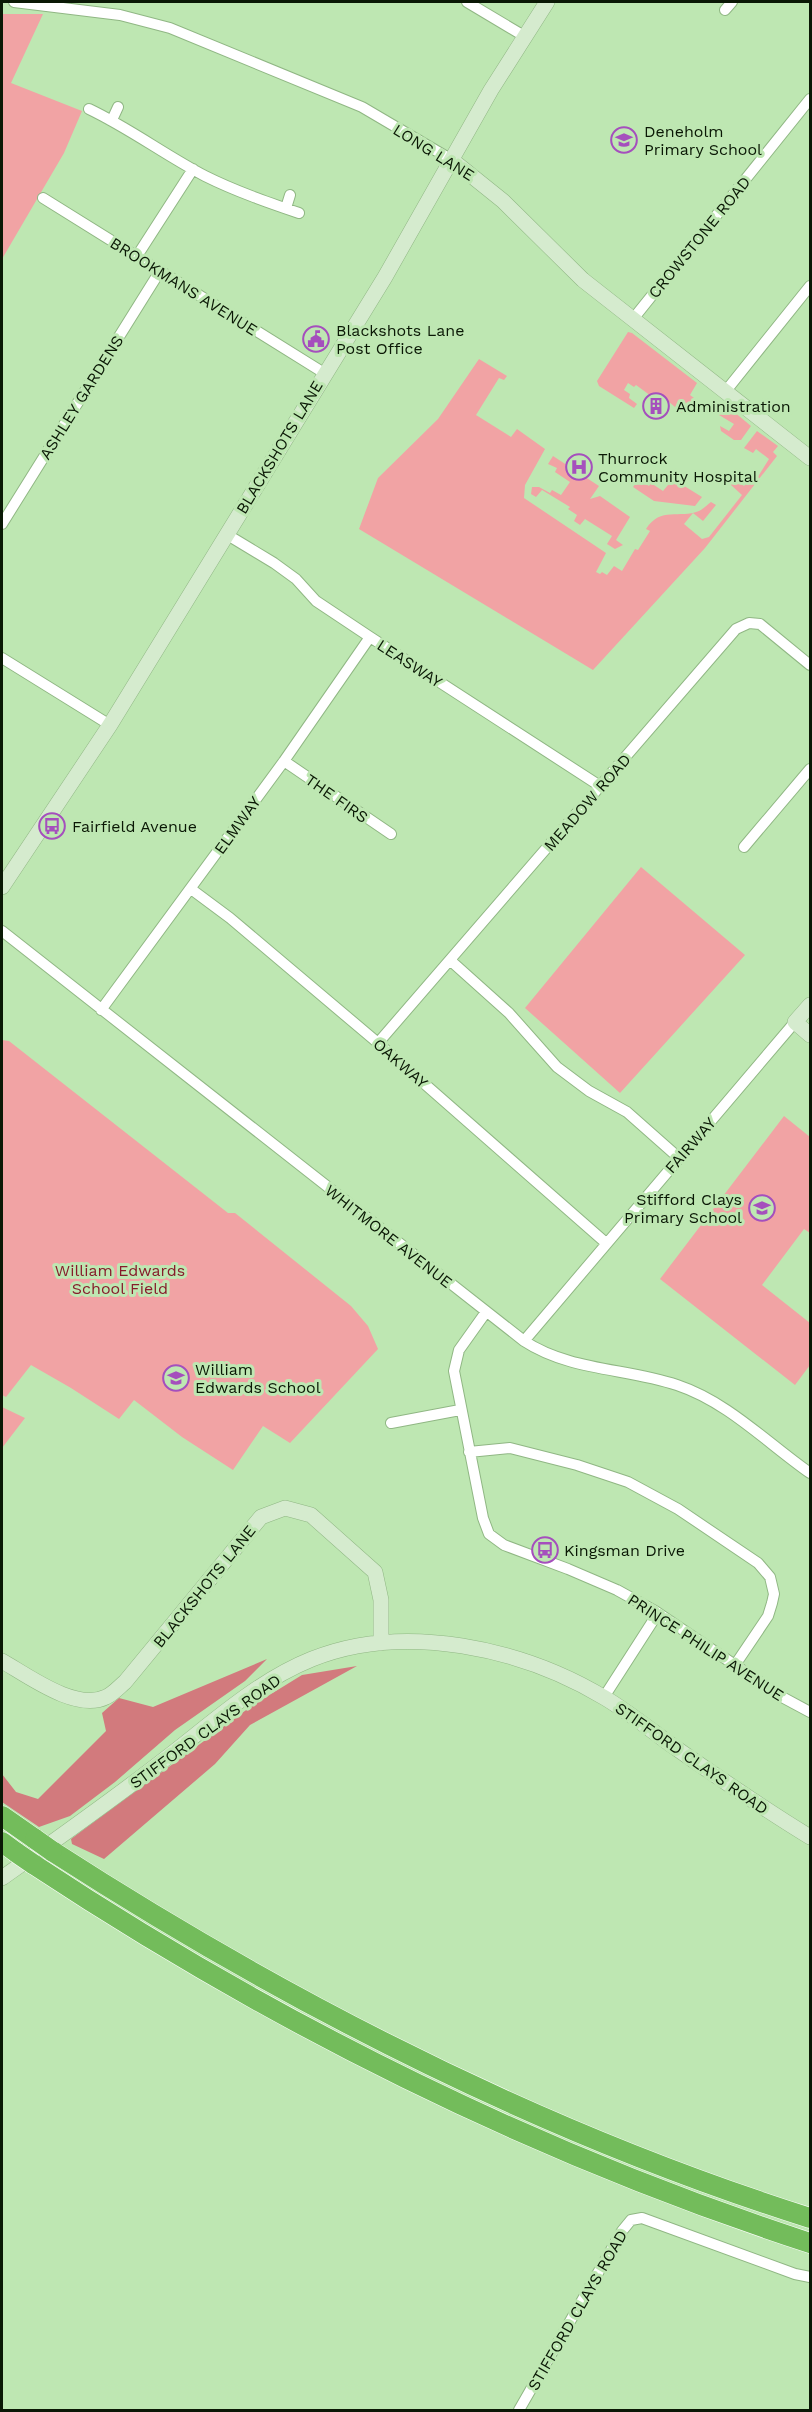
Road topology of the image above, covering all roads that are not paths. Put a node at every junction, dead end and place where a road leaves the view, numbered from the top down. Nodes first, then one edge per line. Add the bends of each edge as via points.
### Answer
1 (15, 2) edge
2 (466, 2) edge
3 (547, 2) edge
4 (84, 6) edge
5 (524, 36) junction
6 (810, 99) edge
7 (118, 107) dead end
8 (89, 109) dead end
9 (112, 120) junction
10 (452, 160) junction
11 (193, 169) junction
12 (290, 195) dead end
13 (43, 198) dead end
14 (285, 208) junction
15 (299, 213) dead end
16 (137, 256) junction
17 (160, 271) junction
18 (810, 286) edge
19 (633, 319) junction
20 (324, 374) junction
21 (725, 392) junction
22 (810, 458) edge
23 (2, 524) edge
24 (226, 534) junction
25 (370, 637) junction
26 (2, 658) edge
27 (810, 665) edge
28 (110, 725) junction
29 (284, 761) junction
30 (810, 769) edge
31 (600, 786) junction
32 (391, 834) dead end
33 (744, 847) dead end
34 (2, 887) edge
35 (191, 889) junction
36 (2, 931) edge
37 (451, 962) junction
38 (810, 1005) edge
39 (101, 1010) junction
40 (795, 1022) junction
41 (810, 1035) edge
42 (378, 1043) junction
43 (679, 1158) junction
44 (606, 1243) junction
45 (486, 1312) junction
46 (524, 1341) junction
47 (460, 1410) junction
48 (391, 1423) dead end
49 (469, 1452) junction
50 (810, 1473) edge
51 (658, 1613) junction
52 (381, 1643) junction
53 (2, 1661) edge
54 (735, 1665) junction
55 (604, 1697) junction
56 (810, 1712) edge
57 (2, 1816) edge
58 (810, 1837) edge
59 (17, 1853) edge
60 (2, 1878) edge
61 (810, 2218) edge
62 (810, 2243) edge
63 (810, 2277) edge
64 (519, 2410) edge

1 - 4 street, LONG LANE
2 - 5 street
3 - 5 street, BLACKSHOTS LANE
4 - 10 street, LONG LANE via 170,28 226,49 362,107
5 - 10 street, BLACKSHOTS LANE
6 - 19 street, CROWSTONE ROAD
7 - 9 street
8 - 9 street
9 - 11 street
10 - 19 street, LONG LANE via 504,201 583,280
10 - 20 street, BLACKSHOTS LANE
11 - 14 street
11 - 16 street
12 - 14 street
13 - 16 street, BROOKMANS AVENUE
14 - 15 street
16 - 17 street, BROOKMANS AVENUE
17 - 20 street, BROOKMANS AVENUE
17 - 23 street, ASHLEY GARDENS
18 - 21 street
19 - 21 street, LONG LANE
20 - 24 street, BLACKSHOTS LANE
21 - 22 street, LONG LANE
24 - 25 street, LEASWAY via 274,563 316,601
24 - 28 street, BLACKSHOTS LANE
25 - 29 street, ELMWAY
25 - 31 street, LEASWAY
26 - 28 street
27 - 31 street, MEADOW ROAD via 760,624 749,623 736,629
28 - 34 street, BLACKSHOTS LANE
29 - 32 street, THE FIRS
29 - 35 street, ELMWAY
30 - 33 street
31 - 37 street, MEADOW ROAD
35 - 39 street, ELMWAY
35 - 42 street, OAKWAY
36 - 39 street, WHITMORE AVENUE
37 - 42 street, MEADOW ROAD
37 - 43 street via 509,1013 557,1067 627,1112
38 - 40 street, FAIRWAY
39 - 45 street, WHITMORE AVENUE
40 - 41 street
40 - 43 street, FAIRWAY
42 - 44 street, OAKWAY
43 - 44 street, FAIRWAY
44 - 46 street, FAIRWAY
45 - 46 street, WHITMORE AVENUE
45 - 47 street, PRINCE PHILIP AVENUE via 455,1360
46 - 50 street, WHITMORE AVENUE via 558,1358 696,1392 728,1411
47 - 48 street
47 - 49 street, PRINCE PHILIP AVENUE
49 - 51 street, PRINCE PHILIP AVENUE via 483,1518 496,1540 588,1577
49 - 54 street via 510,1448 628,1482 678,1509 758,1563 770,1577 772,1603 768,1616
51 - 54 street, PRINCE PHILIP AVENUE
51 - 55 street
52 - 53 street, BLACKSHOTS LANE via 381,1600 375,1572 311,1515 285,1508 261,1517 125,1682 106,1698 76,1699
52 - 55 street, STIFFORD CLAYS ROAD via 415,1641 466,1646 537,1665
52 - 60 street, STIFFORD CLAYS ROAD via 311,1659 267,1682 101,1809
54 - 56 street, PRINCE PHILIP AVENUE
55 - 58 street, STIFFORD CLAYS ROAD
57 - 61 highway, bridge via 148,1912 422,2062 662,2167
59 - 62 highway via 180,1957 398,2075 622,2176
63 - 64 street, STIFFORD CLAYS ROAD via 642,2218 631,2220

